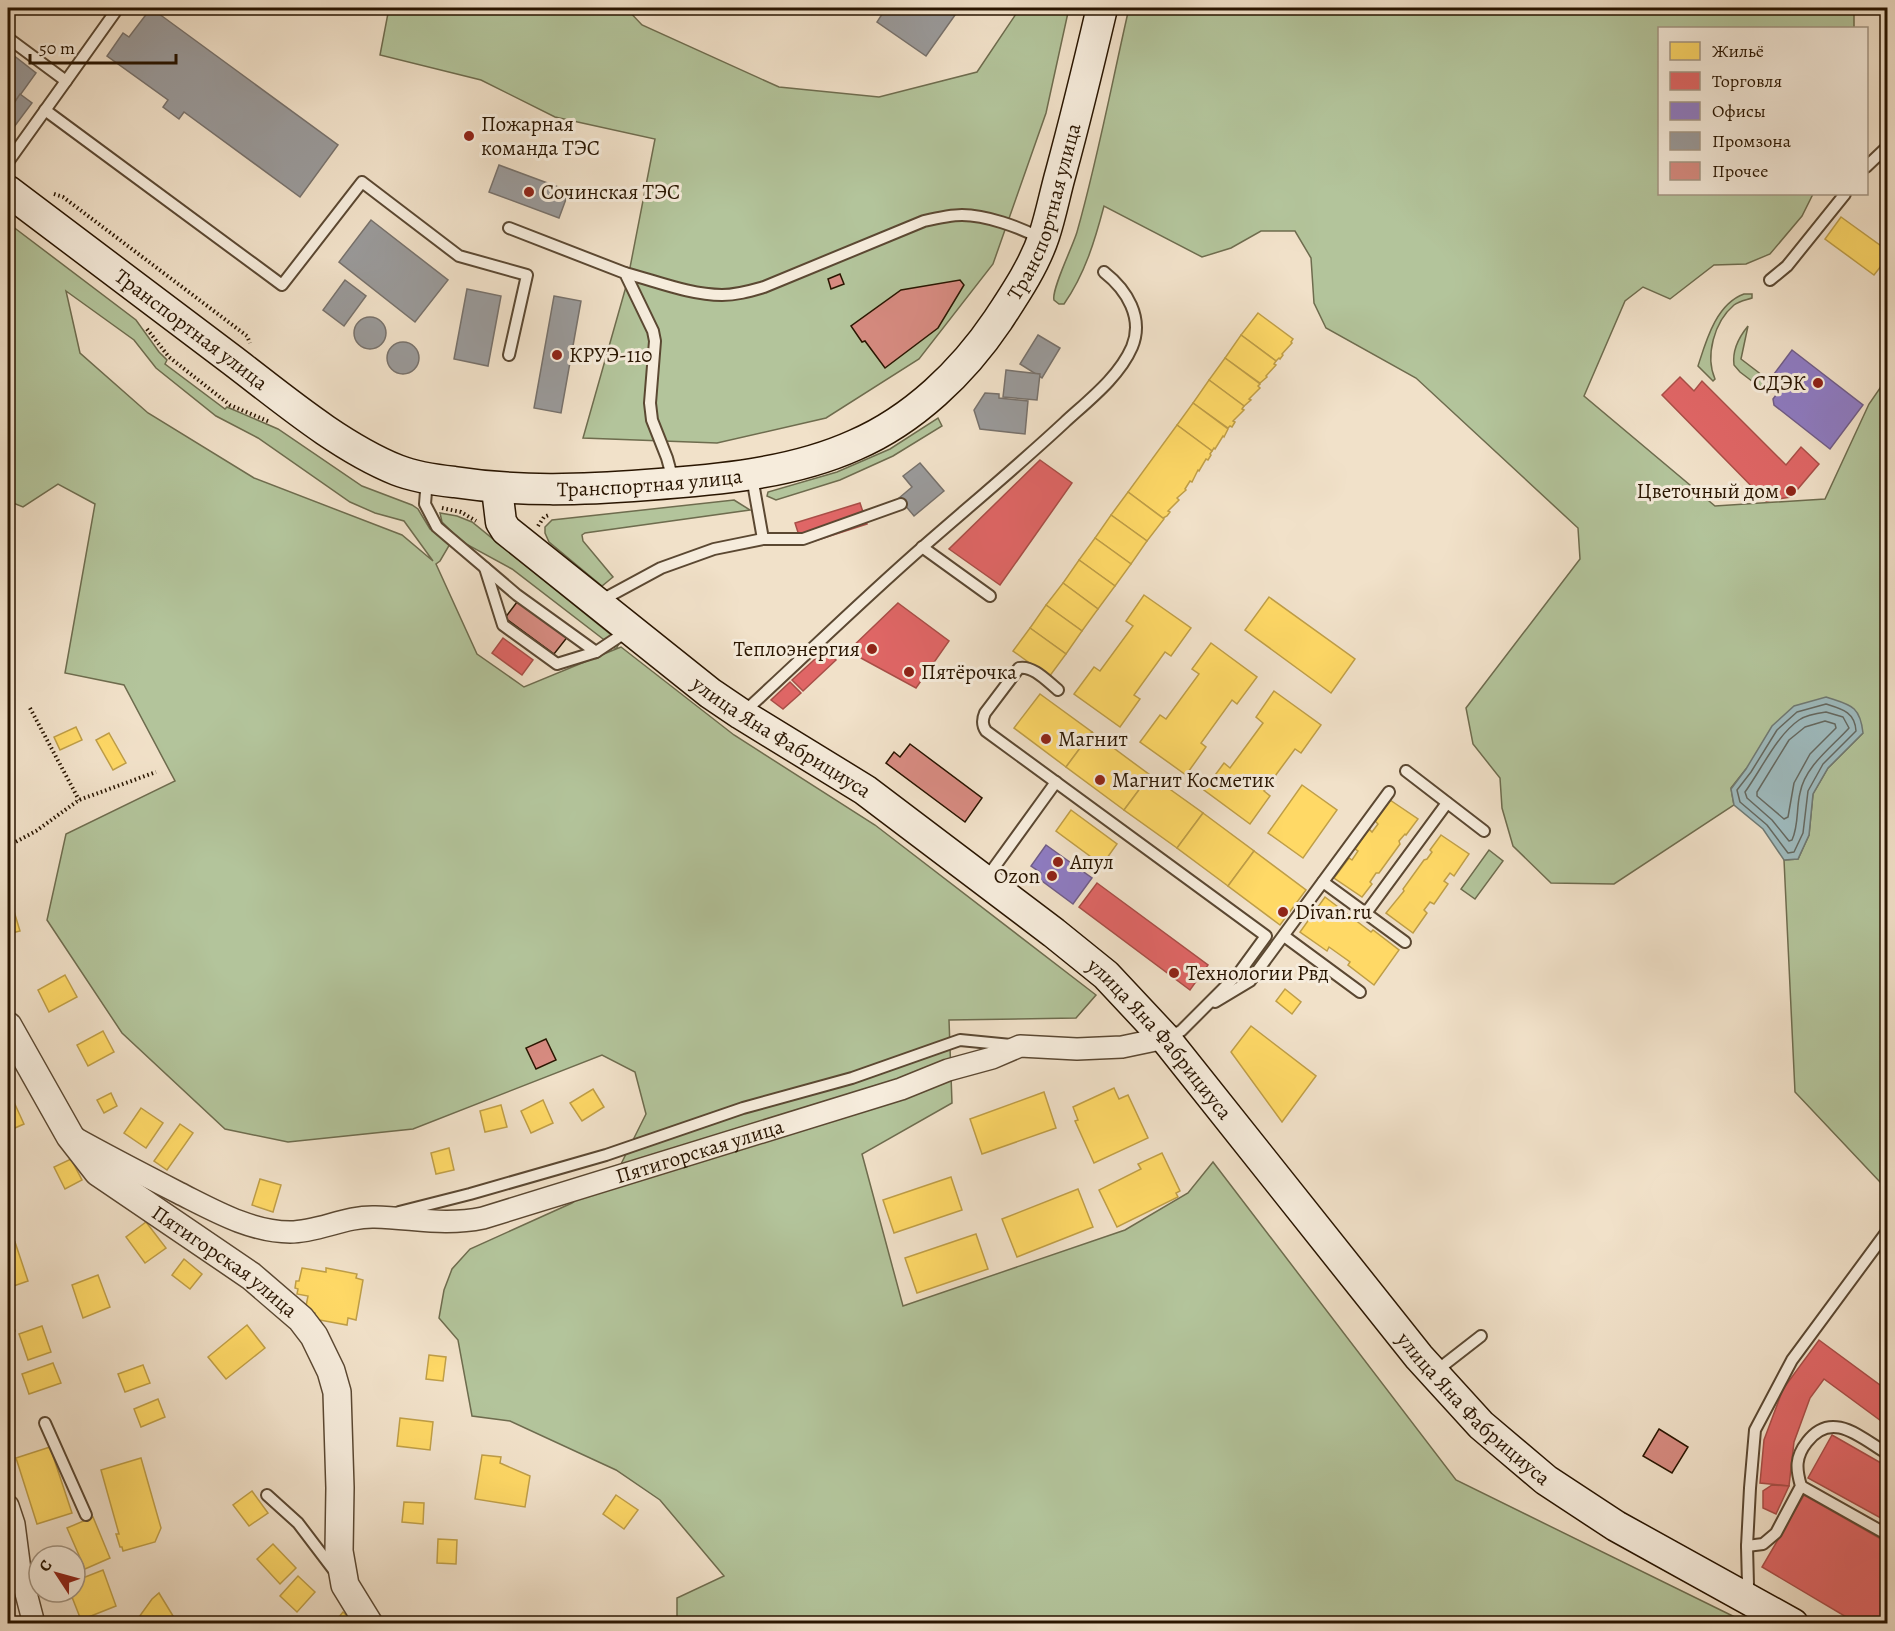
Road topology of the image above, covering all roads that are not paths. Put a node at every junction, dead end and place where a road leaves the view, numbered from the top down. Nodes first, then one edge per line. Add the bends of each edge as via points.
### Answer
1 (118, 8) edge
2 (1102, 8) edge
3 (8, 38) edge
4 (66, 81) junction
5 (45, 110) junction
6 (1887, 146) edge
7 (8, 162) edge
8 (1868, 165) edge
9 (8, 191) edge
10 (1844, 195) edge
11 (508, 228) dead end
12 (1043, 239) junction
13 (1104, 272) dead end
14 (625, 273) junction
15 (1770, 280) dead end
16 (509, 355) dead end
17 (751, 473) junction
18 (427, 478) junction
19 (674, 483) junction
20 (497, 489) junction
21 (901, 504) dead end
22 (763, 539) junction
23 (922, 548) junction
24 (485, 568) junction
25 (990, 596) dead end
26 (597, 602) junction
27 (631, 629) junction
28 (596, 652) junction
29 (1058, 690) dead end
30 (741, 714) junction
31 (1406, 771) dead end
32 (1056, 782) junction
33 (1389, 792) dead end
34 (1448, 803) junction
35 (1484, 831) dead end
36 (985, 880) junction
37 (1323, 882) junction
38 (1366, 913) junction
39 (1284, 936) junction
40 (1405, 942) dead end
41 (1360, 992) dead end
42 (1202, 1010) junction
43 (8, 1026) edge
44 (1165, 1038) junction
45 (1020, 1046) junction
46 (70, 1136) junction
47 (374, 1217) junction
48 (1887, 1230) edge
49 (1481, 1336) dead end
50 (1434, 1373) junction
51 (45, 1423) dead end
52 (1887, 1454) edge
53 (1801, 1486) junction
54 (267, 1495) dead end
55 (8, 1506) edge
56 (86, 1515) dead end
57 (1887, 1534) edge
58 (1747, 1546) junction
59 (345, 1585) junction
60 (1743, 1595) junction
61 (34, 1623) edge
62 (369, 1623) edge
63 (1793, 1623) edge

1 - 4 lane
2 - 12 main road, Транспортная улица
3 - 4 lane
4 - 5 lane
5 - 7 lane
5 - 16 lane via 282,285 362,182 459,256 527,275
6 - 8 lane
9 - 18 main road, Транспортная улица via 292,406 367,456
10 - 15 lane via 1787,266
11 - 14 lane
12 - 14 lane via 1023,229 963,215 924,221 743,293 694,291
12 - 17 main road, Транспортная улица via 1017,291 986,338 927,399 894,424 855,445 802,464
13 - 23 lane via 1117,282 1135,312 1132,346 1120,367 1101,389
14 - 19 lane via 653,331 652,420
17 - 19 main road, Транспортная улица
17 - 22 lane
18 - 20 main road, Транспортная улица
18 - 24 lane via 425,504 437,527
19 - 20 main road, Транспортная улица
20 - 26 main road, улица Яна Фабрициуса via 501,522 506,530
21 - 22 lane via 803,539
22 - 26 lane via 714,549 661,568
23 - 25 lane
23 - 30 lane
24 - 28 lane
24 - 28 lane via 503,625 557,664
26 - 27 main road, улица Яна Фабрициуса
27 - 28 lane
27 - 30 main road, улица Яна Фабрициуса
29 - 32 lane via 1031,670 1019,668 982,720 986,731
30 - 36 main road, улица Яна Фабрициуса via 865,790
31 - 34 lane
32 - 36 lane
32 - 42 lane via 1266,936 1239,973
33 - 37 lane
34 - 35 lane
34 - 38 lane
36 - 44 main road, улица Яна Фабрициуса via 1106,975
37 - 38 lane
37 - 39 lane
38 - 40 lane
39 - 41 lane
39 - 42 lane via 1250,981
42 - 44 lane via 1181,1031
43 - 46 street, Пятигорская улица
44 - 45 street, Пятигорская улица via 1122,1047
44 - 50 main road, улица Яна Фабрициуса
45 - 47 lane, Пятигорская улица via 960,1040 606,1155
45 - 47 street, Пятигорская улица via 901,1089 483,1218 450,1223
46 - 47 street, Пятигорская улица via 250,1225 304,1231
46 - 59 street, Пятигорская улица via 98,1172 251,1276 302,1319 314,1336 337,1392 339,1551
48 - 58 lane via 1791,1360 1755,1430
49 - 50 lane
50 - 60 main road, улица Яна Фабрициуса via 1481,1425 1546,1480 1616,1526
51 - 56 lane
52 - 53 lane via 1847,1429 1835,1425 1822,1428 1798,1458
53 - 57 lane
53 - 58 lane via 1776,1533 1763,1544
54 - 59 lane via 298,1523
55 - 61 street
58 - 60 lane via 1748,1585
59 - 62 street, Пятигорская улица
60 - 63 main road, улица Яна Фабрициуса

